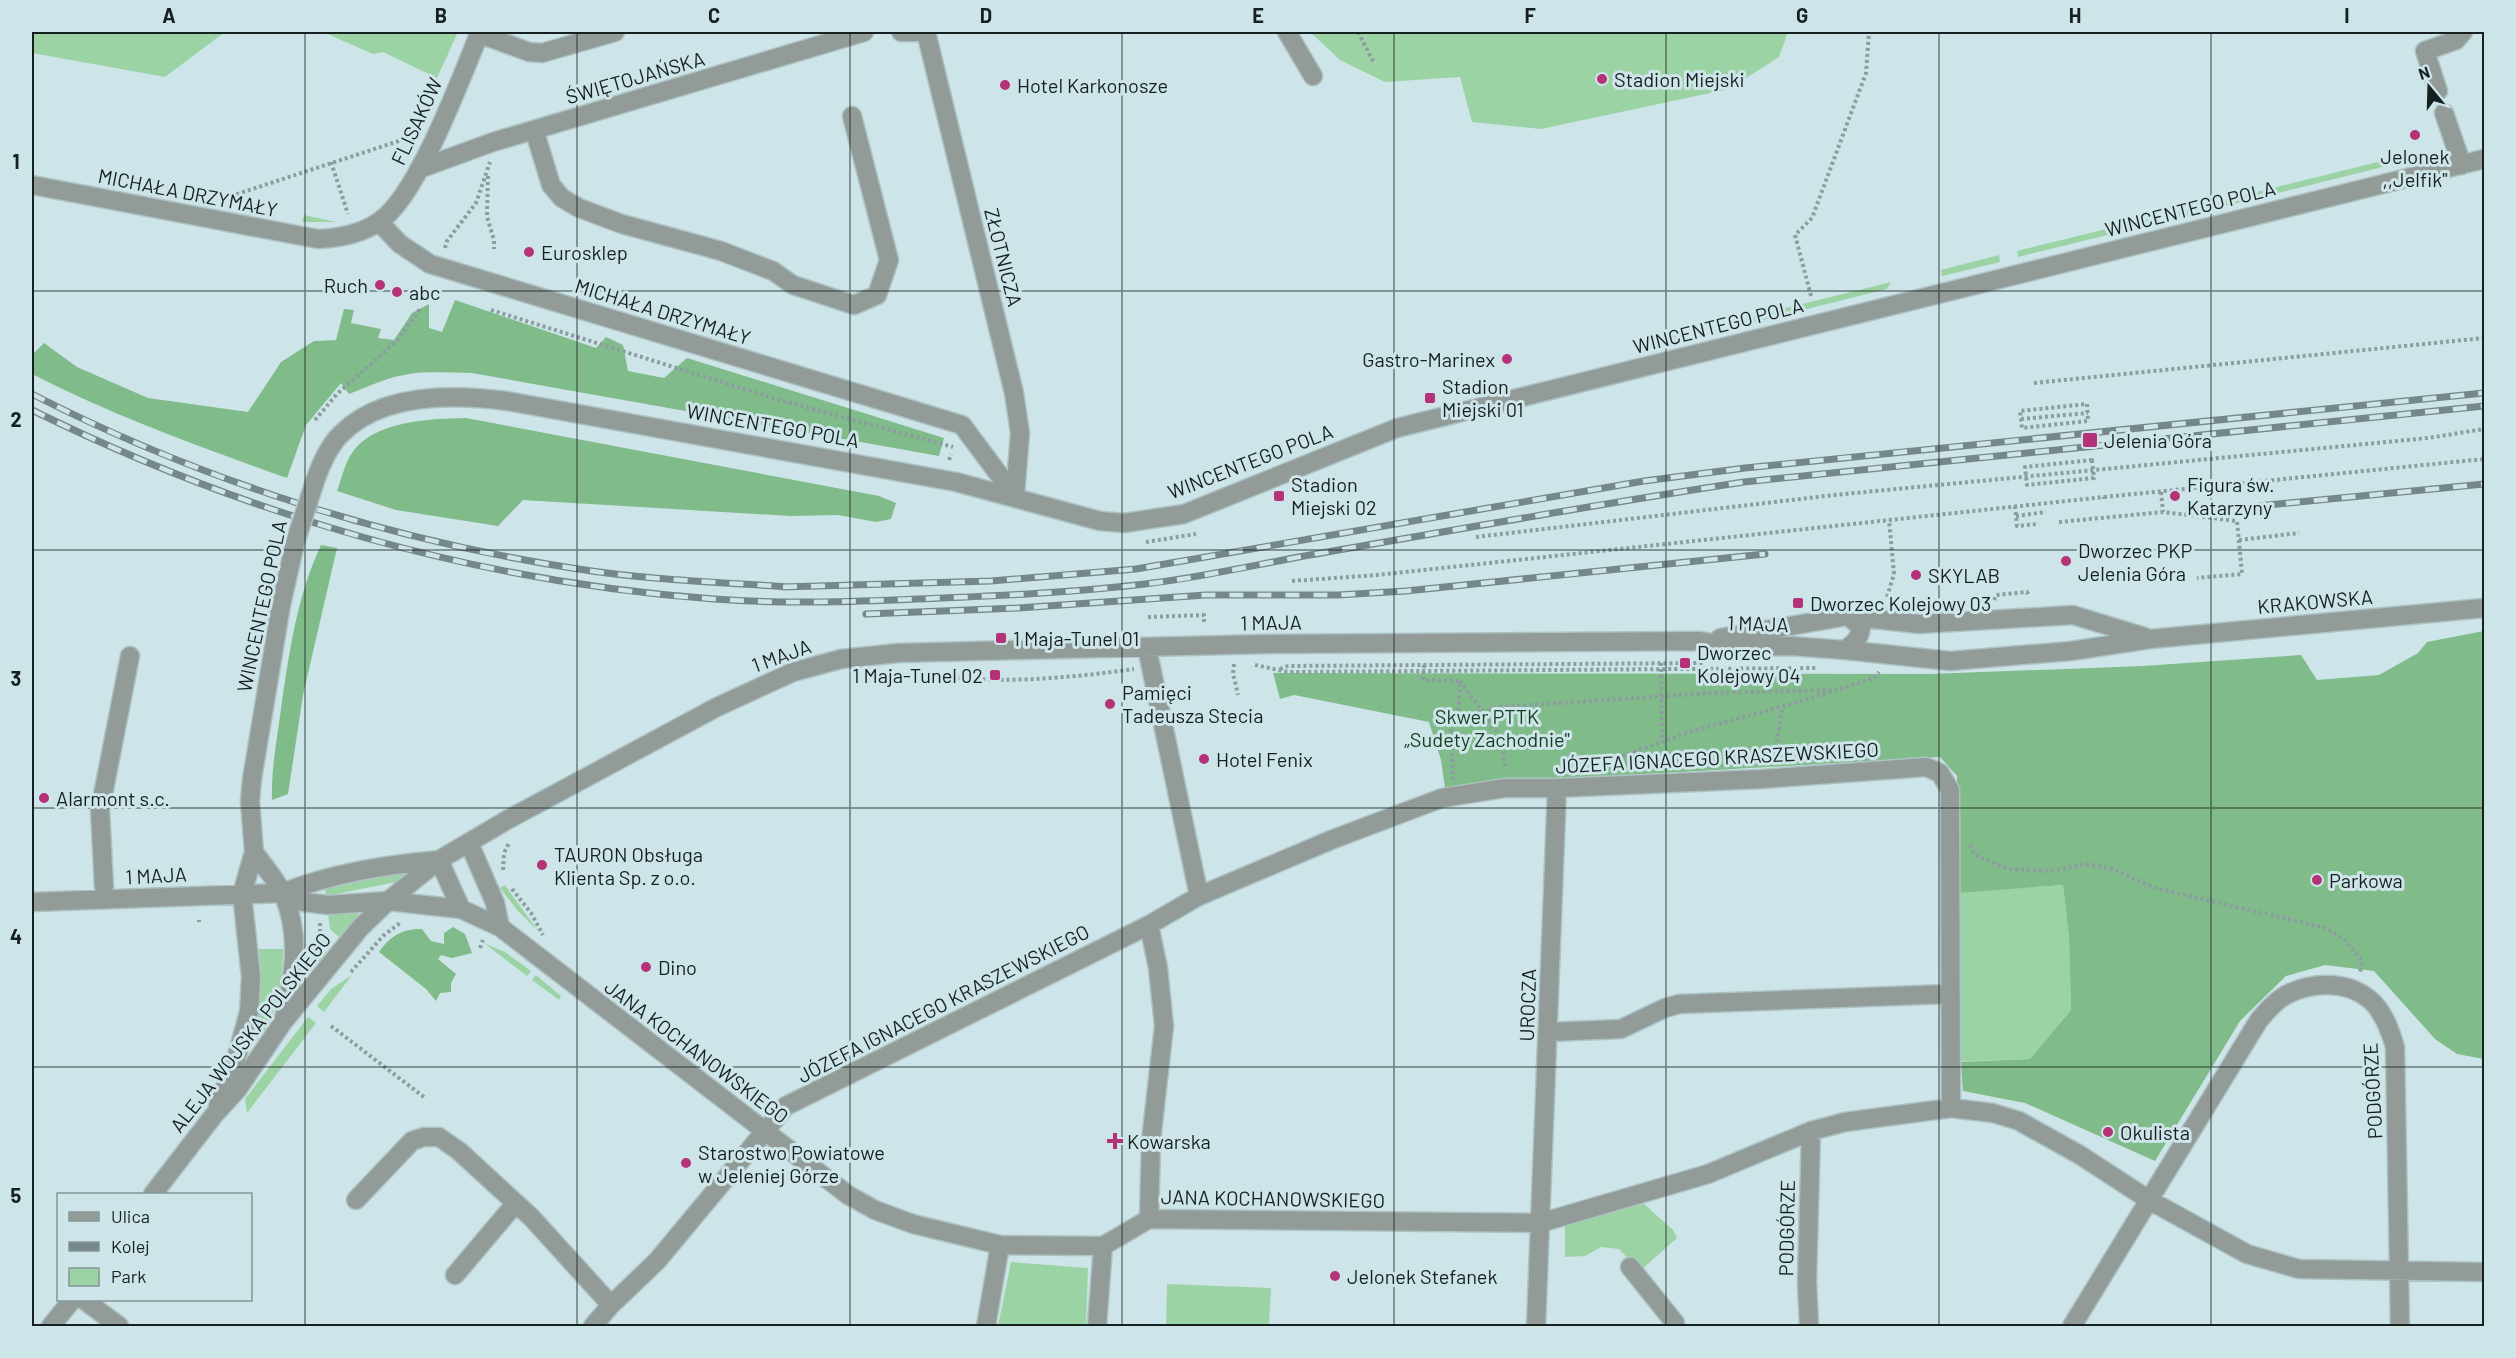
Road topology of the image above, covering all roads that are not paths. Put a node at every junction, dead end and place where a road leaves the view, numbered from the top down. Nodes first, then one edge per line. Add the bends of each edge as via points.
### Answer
1 (480, 32) edge
2 (615, 32) edge
3 (864, 32) edge
4 (901, 32) edge
5 (919, 32) edge
6 (926, 32) edge
7 (1287, 32) edge
8 (2463, 32) edge
9 (1313, 76) dead end
10 (2438, 91) dead end
11 (2444, 113) dead end
12 (852, 116) dead end
13 (537, 139) dead end
14 (2484, 159) edge
15 (2462, 165) junction
16 (419, 169) junction
17 (32, 185) edge
18 (379, 222) junction
19 (1014, 496) junction
20 (2484, 608) edge
21 (1848, 616) junction
22 (2150, 639) junction
23 (1700, 641) junction
24 (1147, 648) junction
25 (1845, 650) junction
26 (130, 656) dead end
27 (1557, 789) junction
28 (469, 843) junction
29 (254, 852) junction
30 (439, 860) junction
31 (104, 887) dead end
32 (282, 893) junction
33 (242, 894) junction
34 (1199, 896) junction
35 (388, 901) junction
36 (32, 902) edge
37 (461, 909) junction
38 (1149, 926) junction
39 (500, 927) junction
40 (1949, 994) junction
41 (283, 1022) junction
42 (1548, 1032) junction
43 (1951, 1108) junction
44 (214, 1115) junction
45 (765, 1131) junction
46 (1811, 1131) junction
47 (154, 1193) edge
48 (356, 1200) dead end
49 (2149, 1200) junction
50 (515, 1204) junction
51 (1149, 1219) junction
52 (1540, 1223) junction
53 (1000, 1245) junction
54 (1102, 1246) junction
55 (1630, 1267) dead end
56 (2399, 1271) junction
57 (2484, 1272) edge
58 (455, 1275) dead end
59 (70, 1301) edge
60 (87, 1301) edge
61 (611, 1305) junction
62 (51, 1326) edge
63 (119, 1326) edge
64 (593, 1326) edge
65 (986, 1326) edge
66 (1098, 1326) edge
67 (1536, 1326) edge
68 (1675, 1326) edge
69 (1809, 1326) edge
70 (2072, 1326) edge
71 (2400, 1326) edge

1 - 2 street via 529,52 542,53
1 - 16 street, FLISAKÓW
3 - 16 street, ŚWIĘTOJAŃSKA via 493,142
4 - 5 street
6 - 19 street, ZŁOTNICZA via 1014,393 1020,433
7 - 9 street
8 - 10 street via 2457,40 2425,51
11 - 15 street
12 - 13 street via 889,260 877,295 854,305 793,285 773,271 721,250 622,224 579,208 562,198 551,185
14 - 15 street, WINCENTEGO POLA
15 - 19 street, WINCENTEGO POLA via 1396,428 1184,514 1116,522
16 - 18 street, FLISAKÓW via 395,208
17 - 18 street, MICHAŁA DRZYMAŁY via 318,239 352,235
18 - 19 street, MICHAŁA DRZYMAŁY via 430,264 962,425
19 - 29 street, WINCENTEGO POLA, bridge via 803,453 507,401 472,398 407,402 363,417 333,442 295,543 252,779
20 - 22 street, KRAKOWSKA
21 - 22 street via 1919,624 2073,615
21 - 23 street
21 - 25 street via 1861,627 1856,642
22 - 25 street, 1 MAJA via 2071,651 1950,661
23 - 24 street, 1 MAJA
23 - 25 street, 1 MAJA via 1734,647
24 - 28 street, 1 MAJA via 898,653 825,663 793,672 717,707
24 - 34 street
26 - 31 street via 100,810
27 - 34 street, JÓZEFA IGNACEGO KRASZEWSKIEGO via 1505,788 1442,798
27 - 40 street, JÓZEFA IGNACEGO KRASZEWSKIEGO via 1926,767 1940,773 1950,790
27 - 42 street, UROCZA
28 - 30 street, 1 MAJA
28 - 39 street via 495,881
29 - 32 street, WINCENTEGO POLA
29 - 33 street, WINCENTEGO POLA
30 - 32 street, 1 MAJA via 316,879
30 - 35 street, 1 MAJA
30 - 37 street
32 - 33 street, 1 MAJA
32 - 35 street, 1 MAJA via 303,902 328,905
32 - 41 street, WINCENTEGO POLA via 291,920 295,960
33 - 36 street, 1 MAJA
33 - 44 street, WINCENTEGO POLA via 251,978 249,1012
34 - 38 street, JÓZEFA IGNACEGO KRASZEWSKIEGO
35 - 37 street, JANA KOCHANOWSKIEGO
35 - 41 street, ALEJA WOJSKA POLSKIEGO via 360,928
37 - 39 street, JANA KOCHANOWSKIEGO
38 - 45 street, JÓZEFA IGNACEGO KRASZEWSKIEGO via 786,1106
38 - 51 street via 1164,1026 1151,1141
39 - 45 street, JANA KOCHANOWSKIEGO
40 - 42 street via 1680,1004 1621,1029
40 - 43 street, JÓZEFA IGNACEGO KRASZEWSKIEGO
41 - 44 street, ALEJA WOJSKA POLSKIEGO via 237,1090
42 - 52 street, UROCZA
43 - 46 street via 1845,1122
43 - 49 street via 2019,1121
44 - 47 street, ALEJA WOJSKA POLSKIEGO
45 - 53 street, JANA KOCHANOWSKIEGO via 848,1195 874,1209 913,1224
45 - 61 street, JÓZEFA IGNACEGO KRASZEWSKIEGO via 657,1261
46 - 52 street via 1708,1174
46 - 69 street, PODGÓRZE via 1806,1281
48 - 50 street via 412,1141 440,1137
49 - 56 street via 2247,1254 2299,1269
49 - 56 street, PODGÓRZE via 2271,1006 2302,988 2321,984 2341,986 2369,999 2390,1030 2395,1047
49 - 70 street, PODGÓRZE
50 - 58 street
50 - 61 street
51 - 52 street, JANA KOCHANOWSKIEGO
51 - 54 street, JANA KOCHANOWSKIEGO
52 - 67 street, UROCZA
53 - 54 street, JANA KOCHANOWSKIEGO
53 - 65 street
54 - 66 street
55 - 68 street
56 - 57 street
56 - 71 street, PODGÓRZE
59 - 62 street
60 - 63 street
61 - 64 street, JÓZEFA IGNACEGO KRASZEWSKIEGO

